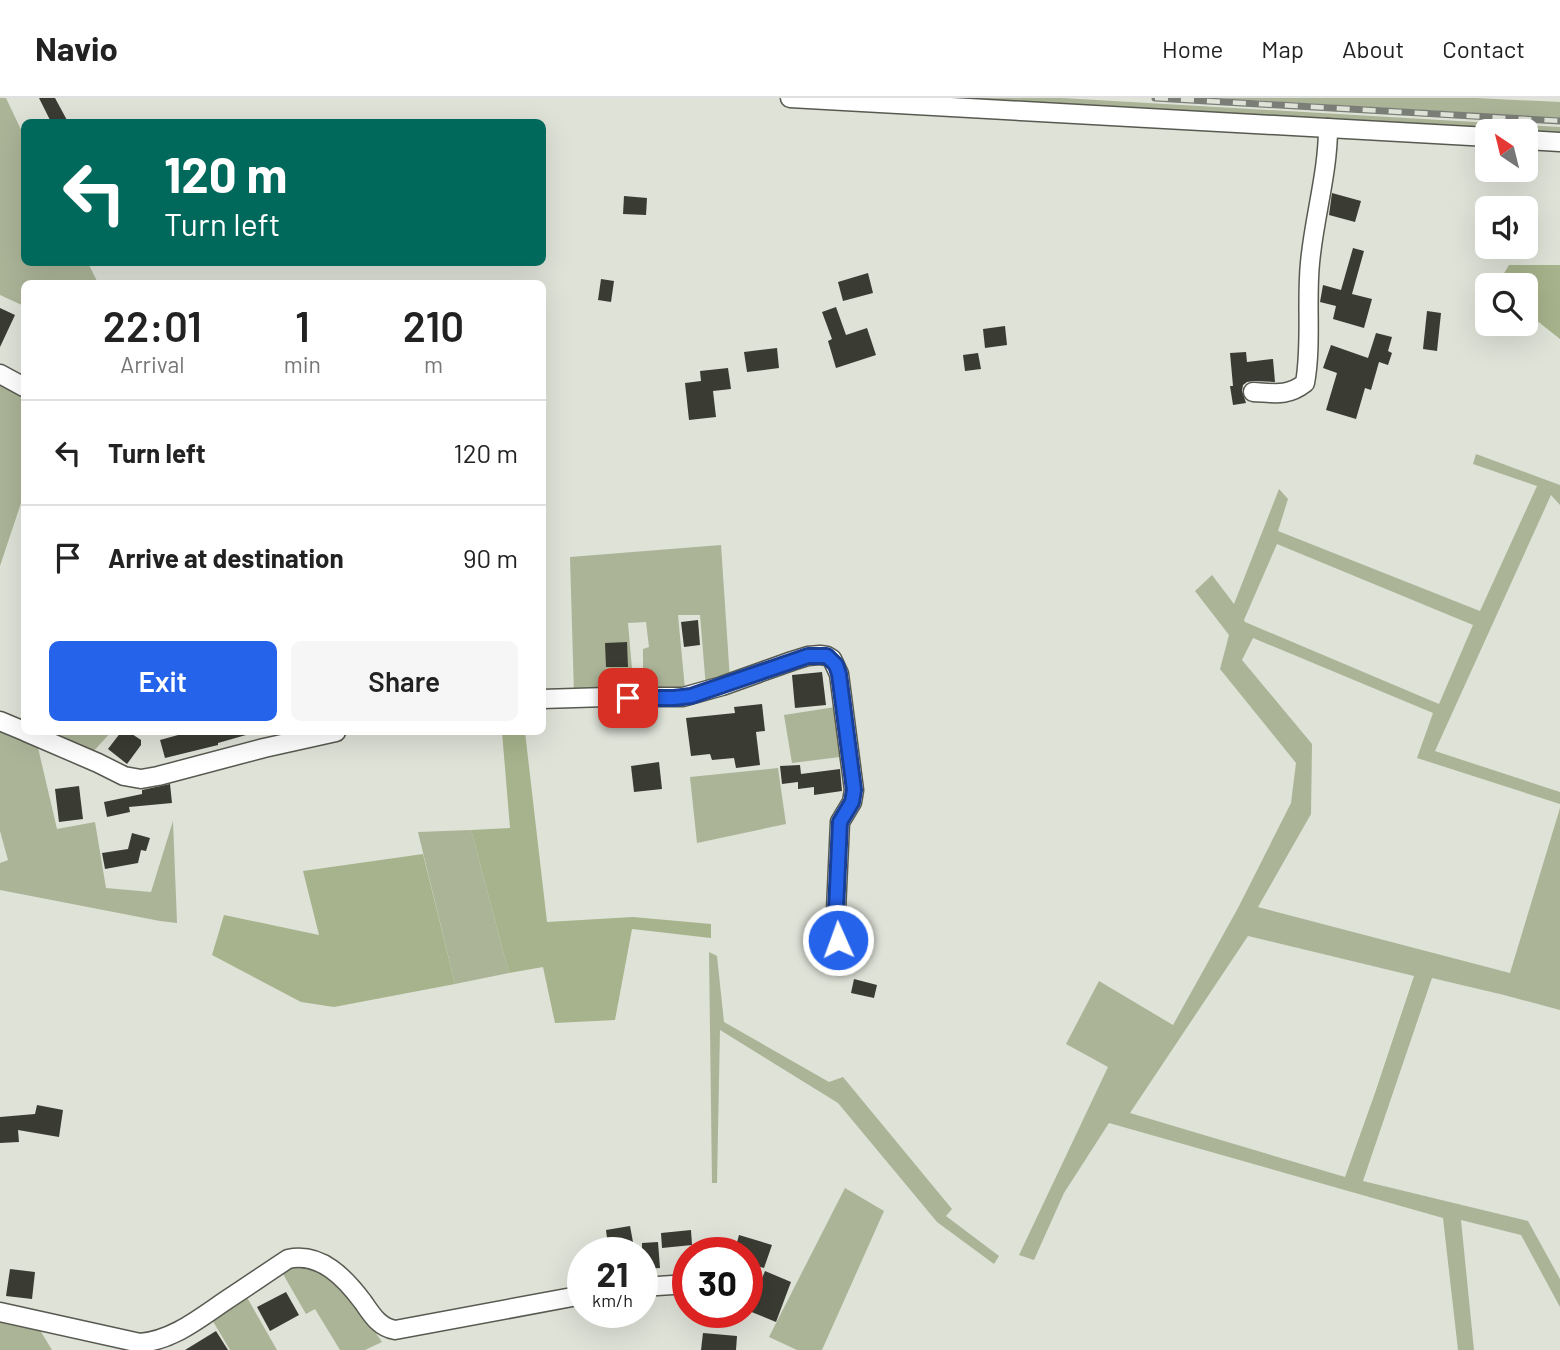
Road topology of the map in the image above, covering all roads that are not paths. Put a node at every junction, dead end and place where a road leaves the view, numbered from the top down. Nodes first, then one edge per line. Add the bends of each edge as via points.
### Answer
1 (790, 98) edge
2 (1328, 128) junction
3 (1475, 136) edge
4 (1538, 141) edge
5 (1560, 142) edge
6 (0, 374) edge
7 (21, 385) edge
8 (1253, 392) dead end
9 (546, 699) edge
10 (0, 721) edge
11 (21, 729) edge
12 (34, 735) edge
13 (324, 735) edge
14 (841, 948) dead end
15 (567, 1298) edge
16 (0, 1312) edge

1 - 2 street
2 - 3 street
2 - 8 street via 1309,264 1305,383 1283,393
4 - 5 street
6 - 7 street
9 - 14 street via 683,697 808,656 832,659 841,688 854,790 840,822 835,932
10 - 11 street
12 - 13 street via 124,776 141,779
15 - 16 street via 388,1329 332,1268 298,1257 154,1342

